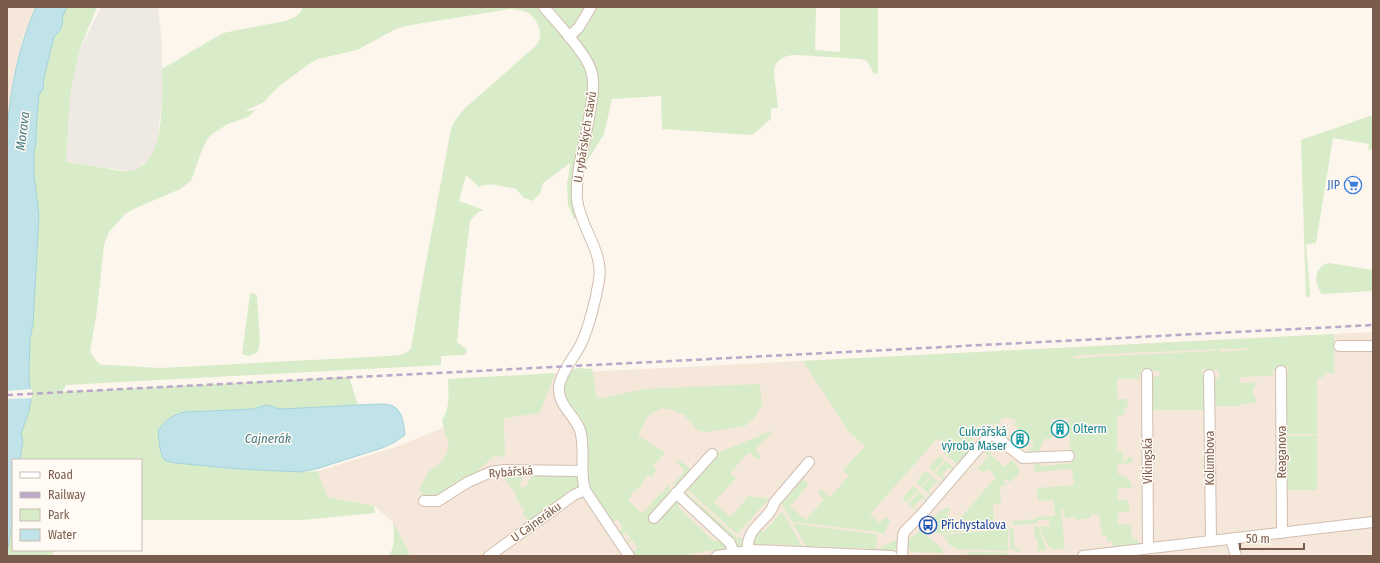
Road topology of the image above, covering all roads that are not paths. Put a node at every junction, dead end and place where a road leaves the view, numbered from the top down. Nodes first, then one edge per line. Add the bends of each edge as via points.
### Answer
1 (544, 7) edge
2 (591, 7) edge
3 (569, 37) junction
4 (1339, 346) dead end
5 (1373, 346) edge
6 (1281, 370) dead end
7 (1147, 374) dead end
8 (1209, 375) dead end
9 (712, 454) dead end
10 (1069, 456) dead end
11 (809, 462) dead end
12 (582, 471) junction
13 (585, 490) junction
14 (676, 493) junction
15 (424, 501) dead end
16 (654, 518) dead end
17 (1373, 522) edge
18 (1282, 533) junction
19 (1231, 539) junction
20 (1211, 541) junction
21 (1148, 548) junction
22 (748, 551) junction
23 (734, 553) junction
24 (858, 555) edge
25 (489, 556) edge
26 (629, 556) edge
27 (717, 556) edge
28 (892, 556) edge
29 (902, 556) edge
30 (1083, 556) edge
31 (1236, 556) edge

1 - 3 street, U rybářských stavů
2 - 3 street via 579,27
3 - 12 street, U rybářských stavů via 591,69 593,79 593,95 577,192 581,217 600,267 584,339 559,387 562,400 580,432
4 - 5 street
6 - 18 street, Reaganova
7 - 21 street, Vikingská
8 - 20 street, Kolumbova
9 - 14 street
10 - 29 street via 1023,458 996,436 989,436 905,531
11 - 22 street via 754,529 748,543
12 - 13 street, U rybářských stavů
12 - 15 street, Rybářská via 491,472 468,482 438,501
13 - 25 street, U Cajneráku via 574,495
13 - 26 street
14 - 16 street
14 - 23 street via 730,543
17 - 18 street
18 - 19 street
19 - 20 street
19 - 31 street
20 - 21 street
21 - 30 street
22 - 23 street
22 - 24 street
23 - 27 street
24 - 28 street

